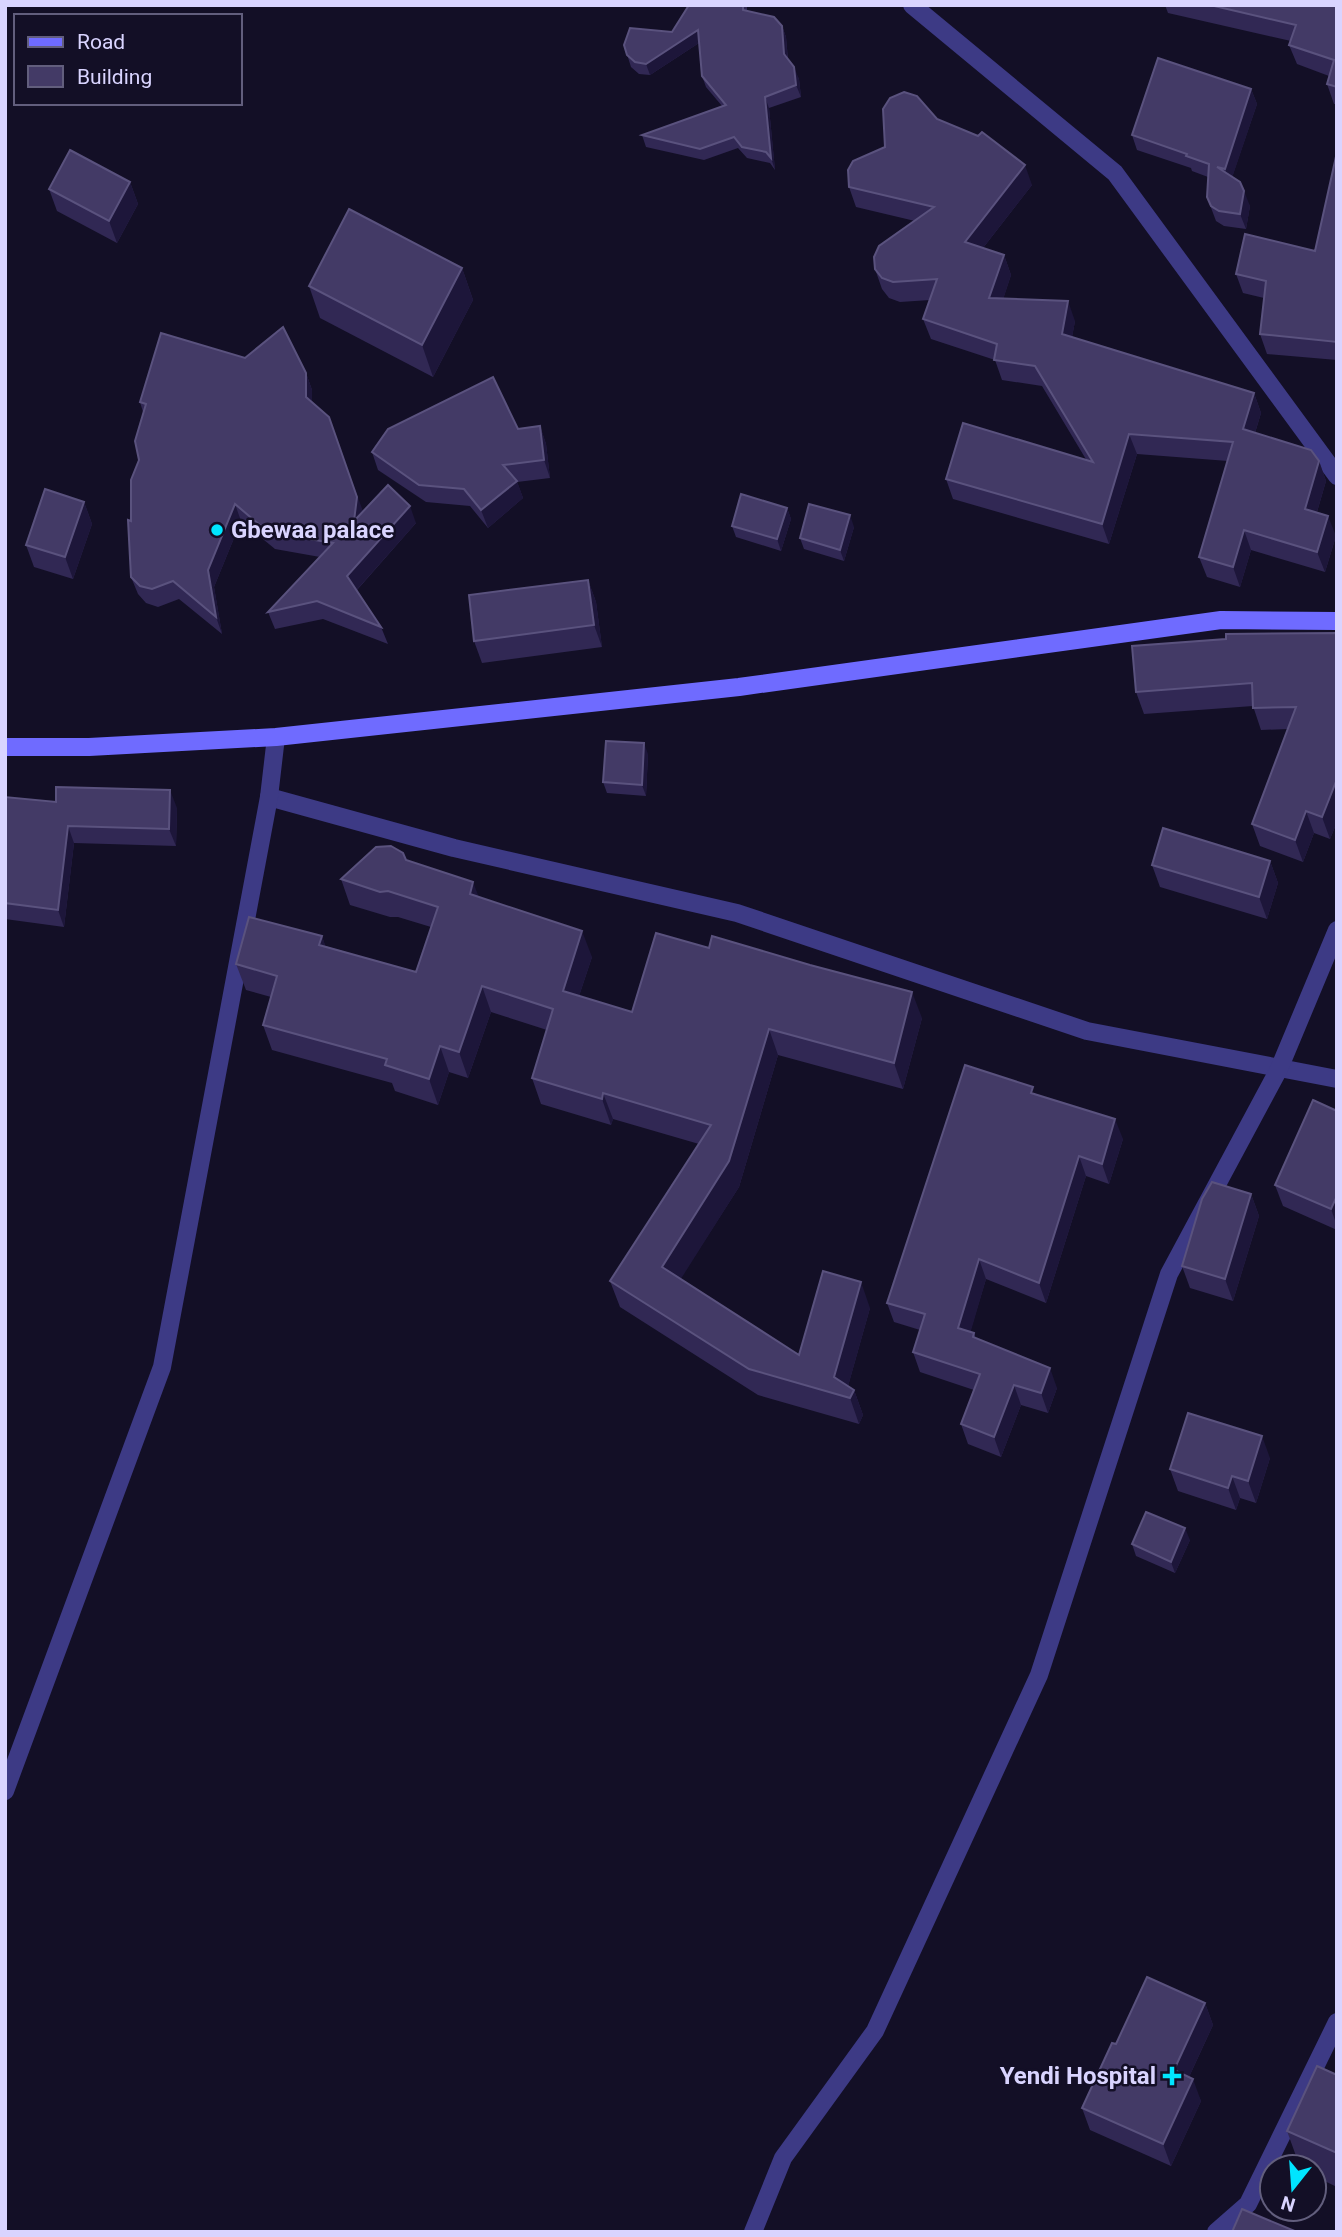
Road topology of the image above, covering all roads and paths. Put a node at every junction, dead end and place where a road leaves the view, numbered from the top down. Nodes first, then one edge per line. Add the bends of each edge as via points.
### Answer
1 (912, 5) edge
2 (1337, 476) edge
3 (1337, 621) edge
4 (276, 737) junction
5 (5, 747) edge
6 (269, 797) junction
7 (1337, 930) edge
8 (1279, 1069) junction
9 (1337, 1079) edge
10 (5, 1791) edge
11 (1337, 2022) edge
12 (753, 2232) edge
13 (1216, 2232) edge

1 - 2 street via 1115,173
3 - 4 main road via 1221,620 739,687
4 - 5 main road
4 - 6 street
6 - 8 street via 454,848 737,913 1087,1031
6 - 10 street via 162,1367
7 - 8 street
8 - 9 street
8 - 12 street via 1169,1274 1039,1675 875,2031 783,2158
11 - 13 street via 1248,2204

